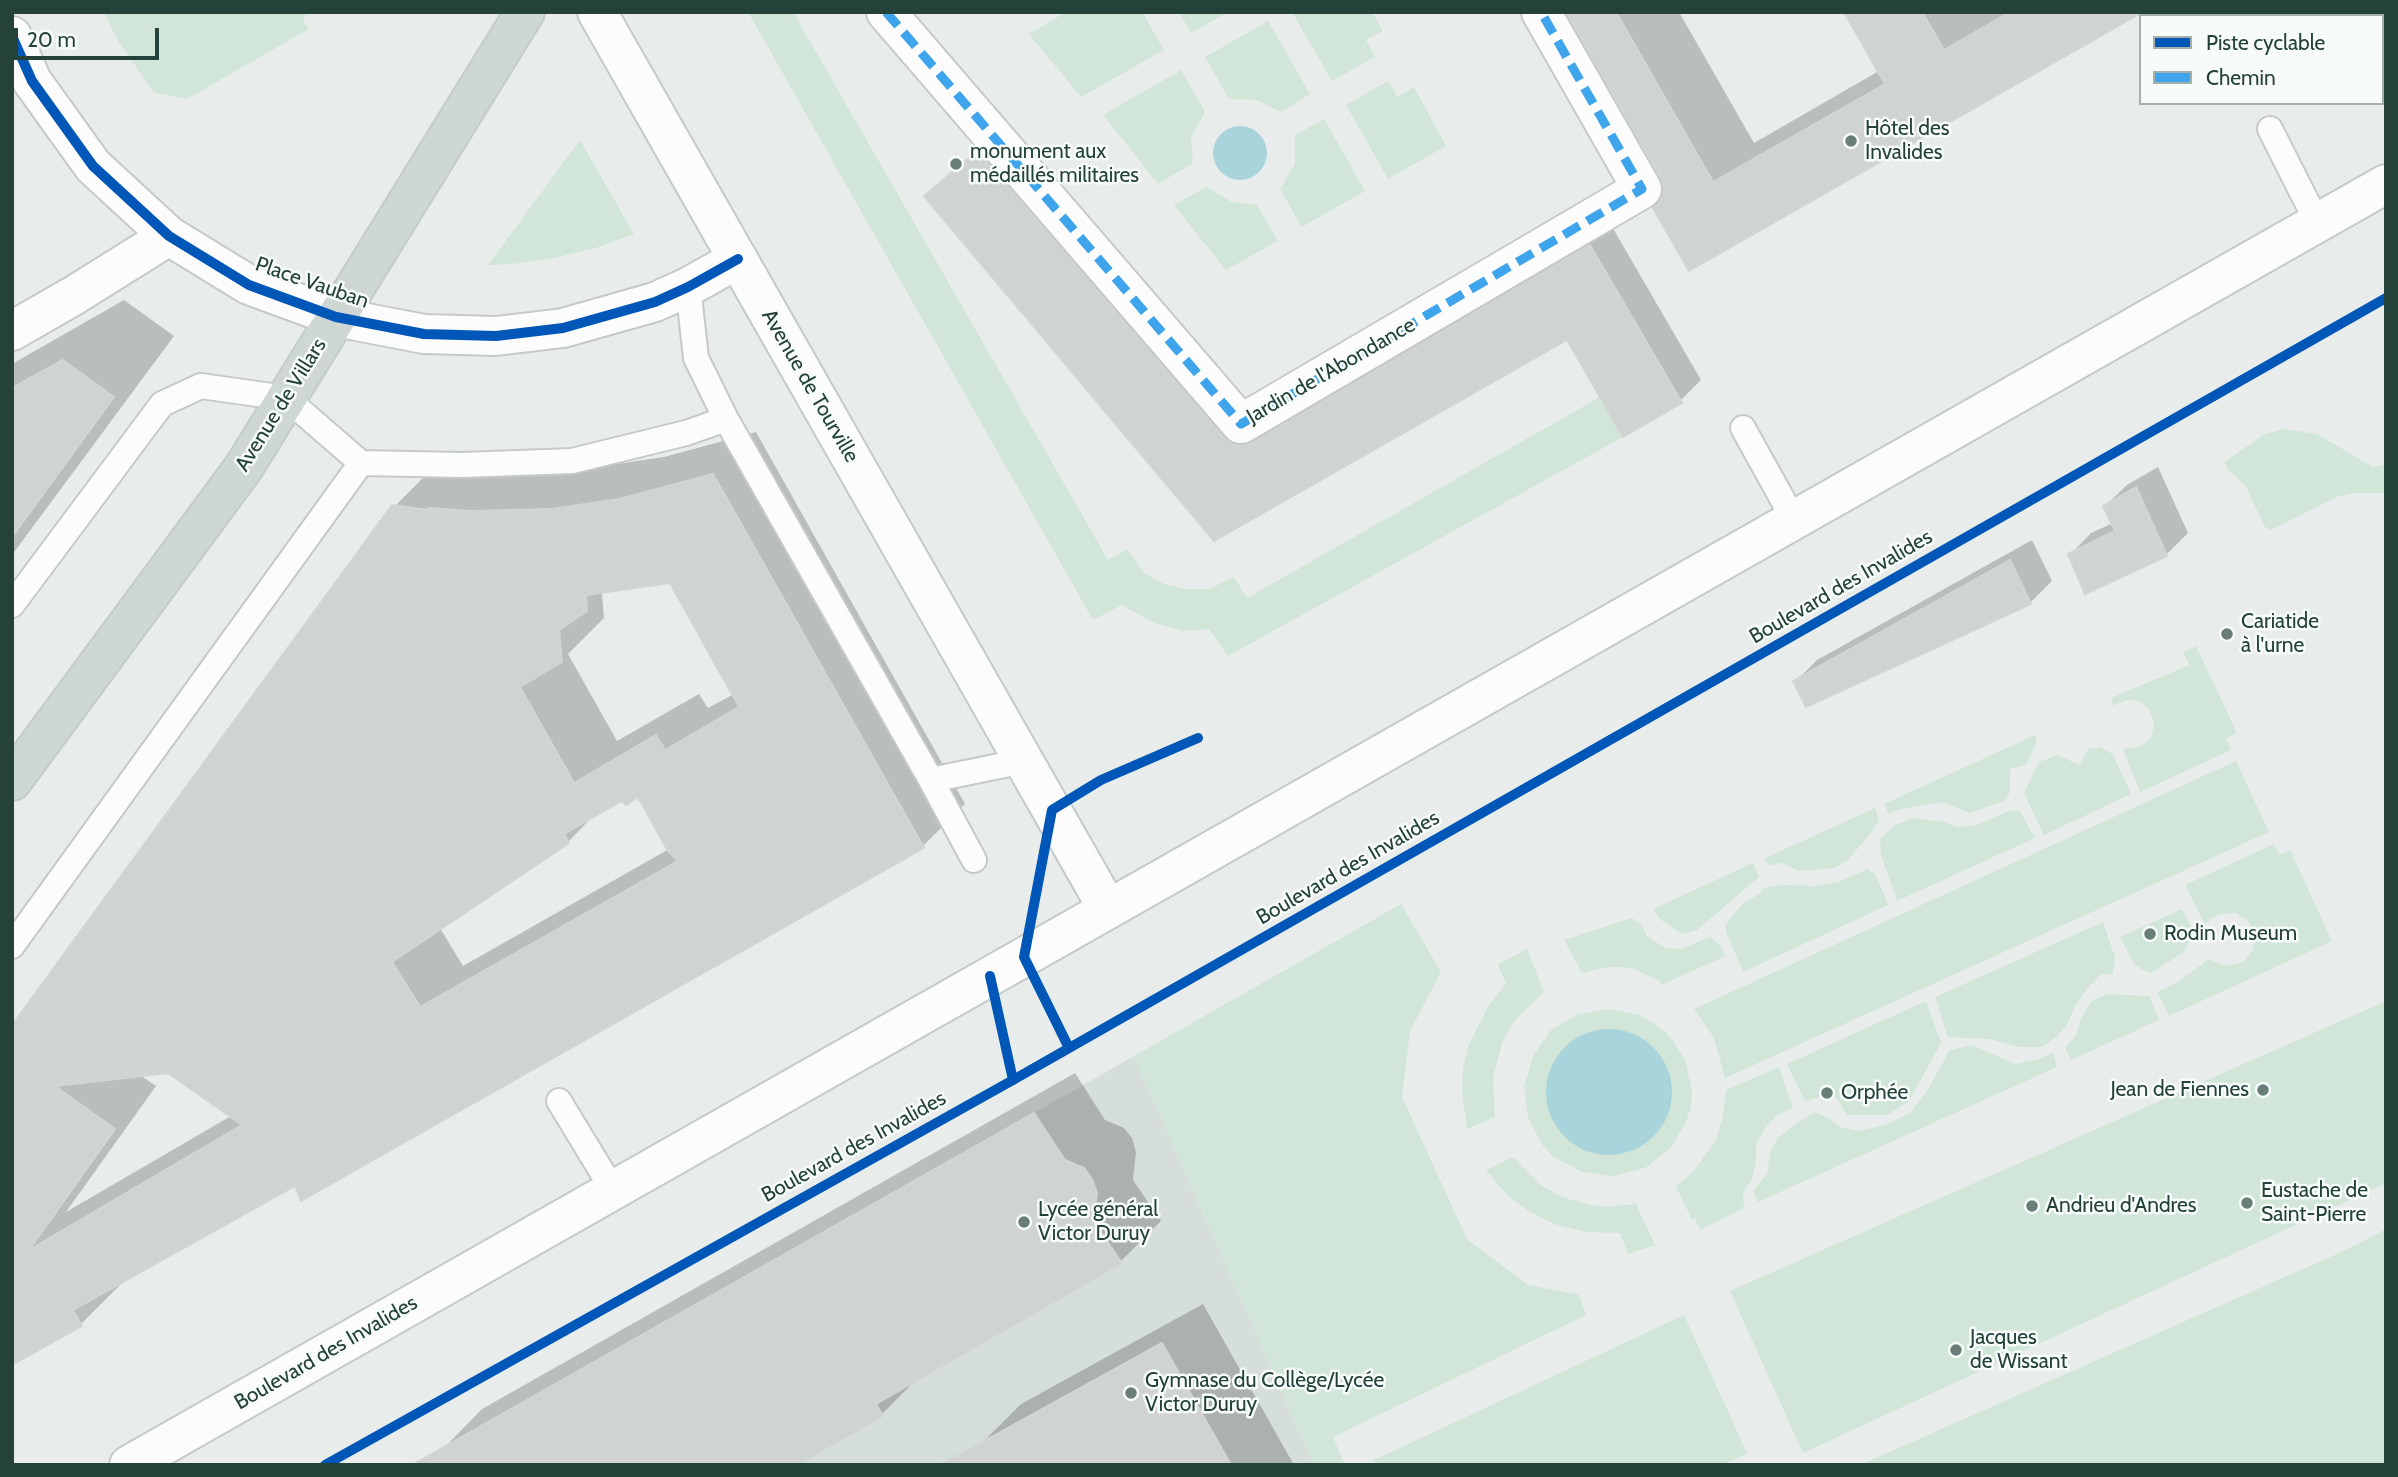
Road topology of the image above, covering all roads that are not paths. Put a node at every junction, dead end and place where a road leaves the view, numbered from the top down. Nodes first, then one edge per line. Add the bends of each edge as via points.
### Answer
1 (525, 12) edge
2 (597, 12) edge
3 (886, 12) edge
4 (1541, 12) edge
5 (12, 36) edge
6 (2270, 129) dead end
7 (2386, 184) edge
8 (2317, 222) junction
9 (169, 236) junction
10 (738, 260) junction
11 (688, 287) junction
12 (336, 317) junction
13 (12, 331) edge
14 (286, 398) junction
15 (726, 419) junction
16 (1743, 428) dead end
17 (361, 463) junction
18 (1794, 520) junction
19 (12, 605) edge
20 (1024, 761) junction
21 (12, 780) edge
22 (931, 780) junction
23 (974, 860) dead end
24 (1108, 909) junction
25 (12, 946) edge
26 (559, 1101) dead end
27 (613, 1190) junction
28 (129, 1465) edge

1 - 12 main road, Avenue de Villars
2 - 10 main road, Avenue de Tourville
3 - 4 main road, Jardin de l'Abondance via 1241,424 1642,189
5 - 9 main road, Place Vauban via 32,81 93,166
6 - 8 lane
7 - 8 main road, Boulevard des Invalides
8 - 18 main road, Boulevard des Invalides
9 - 12 main road, Place Vauban via 248,285
9 - 13 main road
10 - 11 main road, Place Vauban
10 - 20 main road, Avenue de Tourville
11 - 12 main road, Place Vauban via 655,302 564,328 496,336 424,334
11 - 15 lane via 696,358
12 - 14 main road, Avenue de Villars
14 - 17 lane
14 - 19 lane via 201,386 162,404
14 - 21 main road, Avenue de Villars via 244,467
15 - 17 lane via 572,461
15 - 22 lane
16 - 18 lane
17 - 25 lane
18 - 24 main road, Boulevard des Invalides
20 - 22 lane
20 - 24 main road, Avenue de Tourville
22 - 23 lane
24 - 27 main road, Boulevard des Invalides
26 - 27 lane
27 - 28 main road, Boulevard des Invalides

